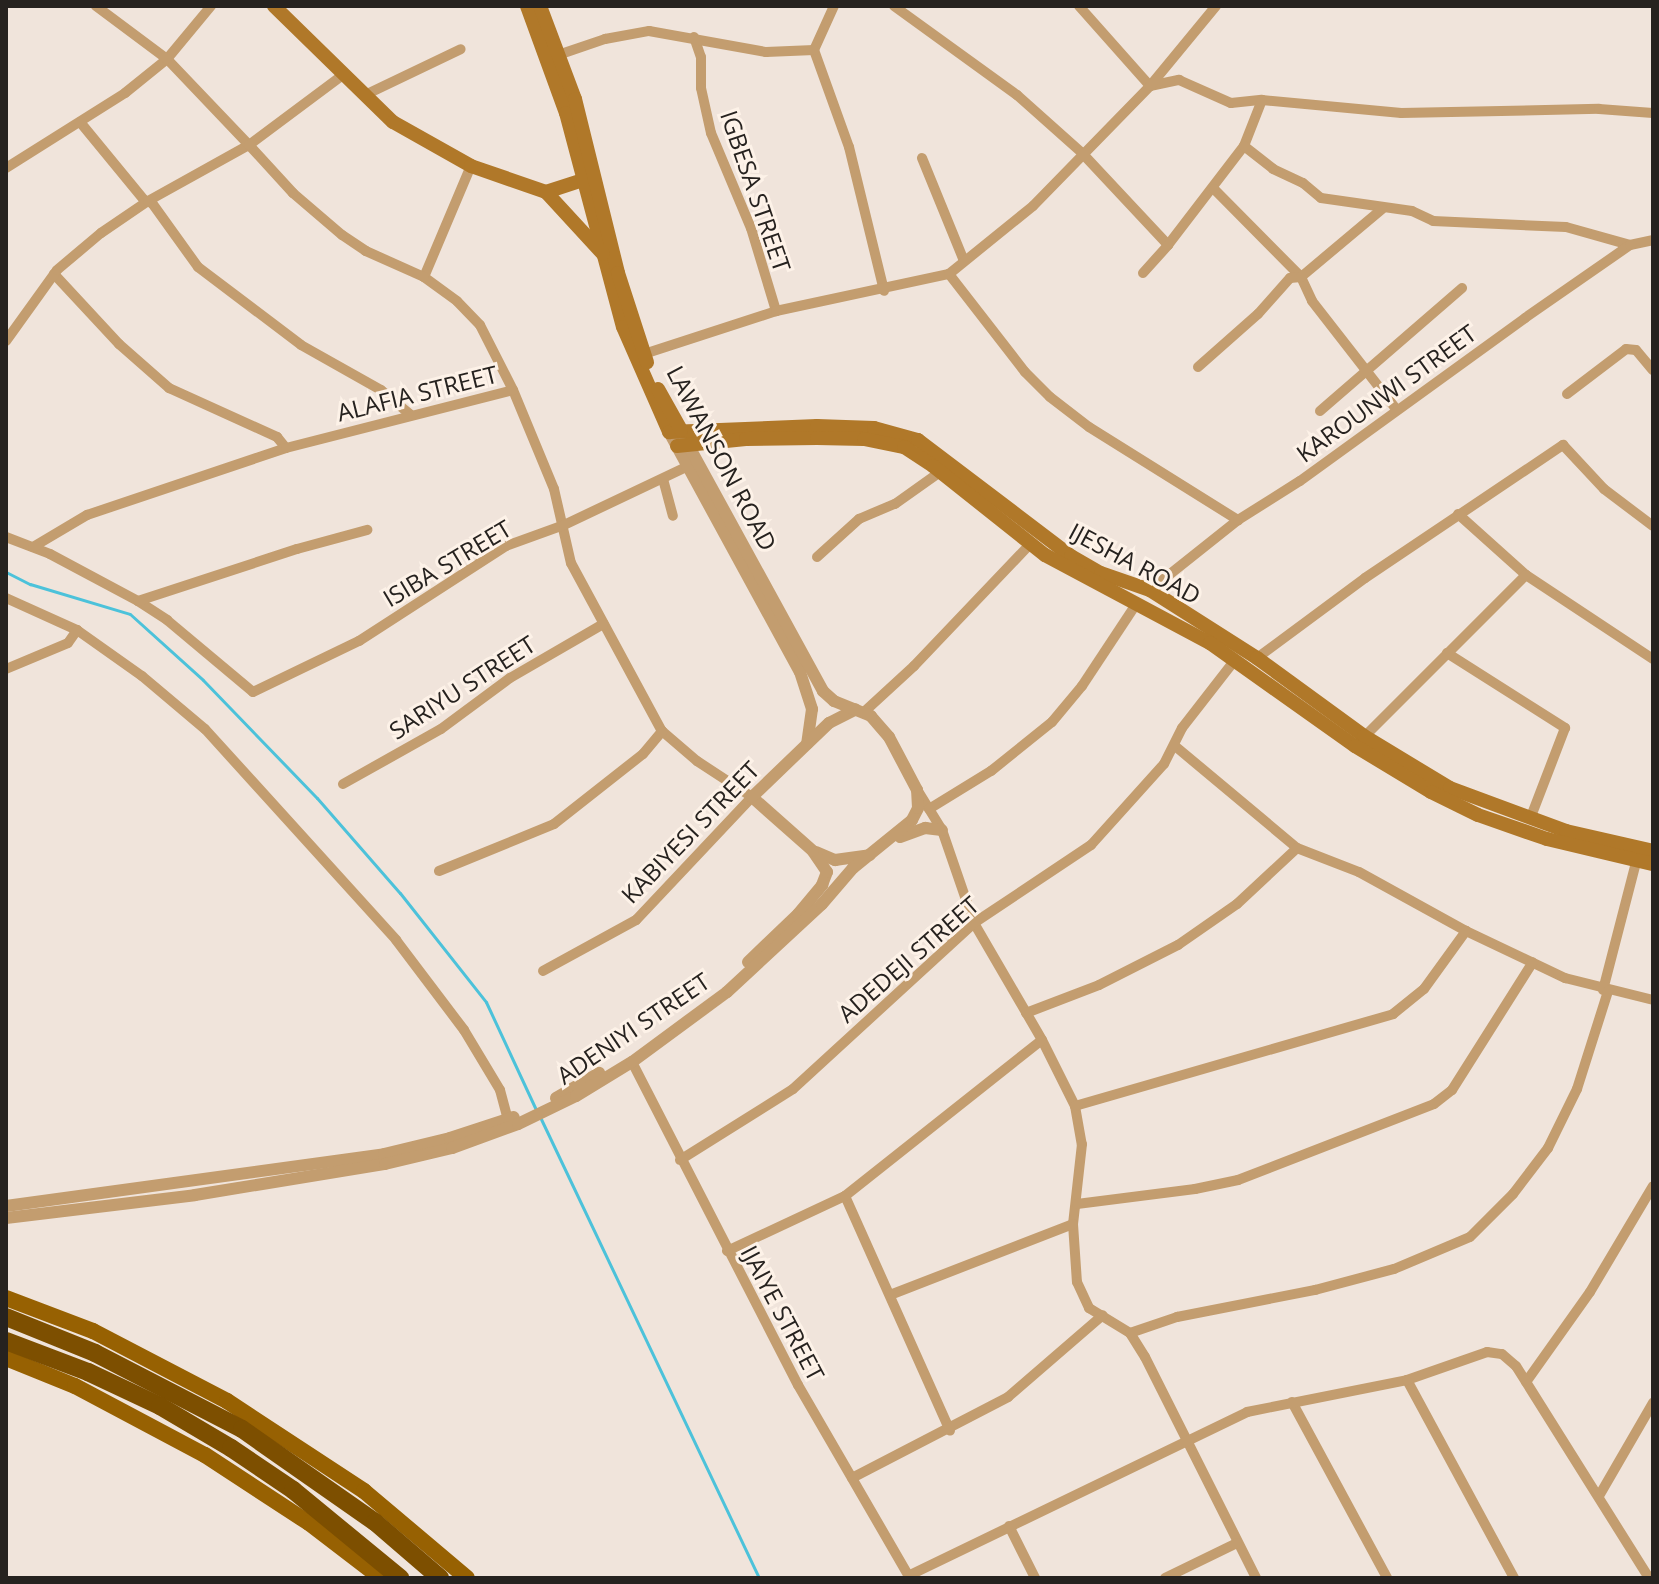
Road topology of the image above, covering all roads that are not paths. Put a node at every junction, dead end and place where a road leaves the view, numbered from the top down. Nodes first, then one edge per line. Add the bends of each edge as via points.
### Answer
1 (96, 6) edge
2 (211, 6) edge
3 (274, 6) edge
4 (527, 6) edge
5 (540, 6) edge
6 (834, 6) edge
7 (894, 6) edge
8 (1079, 6) edge
9 (1216, 6) edge
10 (694, 37) junction
11 (461, 49) dead end
12 (814, 50) junction
13 (558, 55) junction
14 (167, 59) junction
15 (343, 75) junction
16 (1150, 86) junction
17 (365, 95) junction
18 (1262, 100) junction
19 (1653, 113) edge
20 (80, 122) junction
21 (249, 145) junction
22 (1244, 146) junction
23 (1082, 153) junction
24 (922, 158) dead end
25 (471, 166) junction
26 (6, 168) edge
27 (584, 180) junction
28 (1214, 189) junction
29 (546, 192) junction
30 (148, 201) junction
31 (1382, 209) junction
32 (1653, 240) edge
33 (1168, 245) junction
34 (1630, 245) junction
35 (603, 254) junction
36 (964, 261) junction
37 (1143, 273) dead end
38 (54, 274) junction
39 (949, 274) junction
40 (424, 277) junction
41 (1301, 277) junction
42 (1462, 288) dead end
43 (884, 291) junction
44 (776, 311) junction
45 (6, 341) edge
46 (644, 354) junction
47 (1198, 367) dead end
48 (1653, 370) edge
49 (1369, 372) junction
50 (513, 390) junction
51 (1567, 394) dead end
52 (1397, 410) junction
53 (1320, 411) dead end
54 (410, 414) junction
55 (675, 431) junction
56 (817, 432) junction
57 (682, 446) junction
58 (286, 448) junction
59 (688, 466) junction
60 (940, 472) junction
61 (663, 479) junction
62 (1458, 514) junction
63 (673, 516) dead end
64 (1238, 520) junction
65 (564, 525) junction
66 (1653, 526) edge
67 (367, 530) dead end
68 (6, 537) edge
69 (1030, 544) junction
70 (33, 547) junction
71 (817, 557) dead end
72 (1526, 575) junction
73 (1150, 590) junction
74 (6, 598) edge
75 (138, 601) junction
76 (1137, 603) junction
77 (603, 624) junction
78 (77, 630) junction
79 (1447, 653) junction
80 (1257, 658) junction
81 (1653, 659) edge
82 (1235, 660) junction
83 (6, 669) edge
84 (860, 711) junction
85 (662, 731) junction
86 (1364, 737) junction
87 (1175, 746) junction
88 (806, 748) junction
89 (343, 784) dead end
90 (917, 790) junction
91 (752, 797) junction
92 (929, 809) junction
93 (1498, 816) junction
94 (1530, 819) junction
95 (942, 830) junction
96 (886, 844) junction
97 (1297, 848) junction
98 (813, 851) junction
99 (1653, 851) edge
100 (870, 855) junction
101 (1636, 862) junction
102 (1653, 864) edge
103 (439, 871) dead end
104 (974, 923) junction
105 (1466, 931) junction
106 (1533, 962) junction
107 (543, 971) dead end
108 (1606, 990) junction
109 (1653, 1000) edge
110 (1026, 1013) junction
111 (1042, 1040) junction
112 (632, 1062) junction
113 (574, 1092) junction
114 (1075, 1106) junction
115 (513, 1120) junction
116 (680, 1160) junction
117 (1653, 1186) edge
118 (845, 1196) junction
119 (1077, 1204) junction
120 (6, 1206) edge
121 (6, 1218) edge
122 (1073, 1224) junction
123 (727, 1251) junction
124 (890, 1295) junction
125 (6, 1298) edge
126 (1103, 1315) junction
127 (6, 1317) edge
128 (1130, 1333) junction
129 (6, 1341) edge
130 (6, 1358) edge
131 (1407, 1380) junction
132 (1526, 1382) junction
133 (1292, 1402) junction
134 (1653, 1403) edge
135 (950, 1431) junction
136 (1185, 1443) junction
137 (852, 1478) junction
138 (1599, 1496) junction
139 (1009, 1526) junction
140 (1237, 1543) junction
141 (909, 1577) edge
142 (381, 1578) edge
143 (400, 1578) edge
144 (440, 1578) edge
145 (467, 1578) edge
146 (1035, 1578) edge
147 (1165, 1578) edge
148 (1256, 1578) edge
149 (1387, 1578) edge
150 (1514, 1578) edge
151 (1649, 1578) edge

1 - 14 street, ALAFIA STREET
2 - 14 street
3 - 15 main road
4 - 27 main road, LAWANSON ROAD
5 - 13 main road, LAWANSON ROAD
6 - 12 street
7 - 23 street via 987,71
8 - 16 street
9 - 16 street
10 - 12 street via 766,52
10 - 13 street via 649,31
10 - 44 street, IGBESA STREET via 711,133 751,228
11 - 17 street
12 - 43 street via 849,147
13 - 46 main road, LAWANSON ROAD via 575,99
14 - 20 street
14 - 21 street, ALAFIA STREET
15 - 17 main road
15 - 21 street
16 - 18 street via 1179,80 1231,103
16 - 23 street
17 - 25 main road via 393,122
18 - 19 street via 1401,113
18 - 22 street
20 - 26 street
20 - 30 street
21 - 30 street
21 - 40 street, ALAFIA STREET via 342,235
22 - 28 street
22 - 31 street via 1321,198
23 - 33 street
23 - 36 street via 1033,206
24 - 36 street
25 - 29 main road
25 - 40 street
27 - 29 main road
27 - 35 main road, LAWANSON ROAD
28 - 33 street
28 - 41 street
29 - 35 main road
30 - 38 street
30 - 54 street via 198,267 301,345 381,390
31 - 34 street via 1412,211 1433,221 1566,227
31 - 41 street
32 - 34 street, KAROUNWI STREET
33 - 37 street
34 - 52 street, KAROUNWI STREET
35 - 55 main road, LAWANSON ROAD via 623,327
36 - 39 street
38 - 45 street
38 - 58 street via 169,388 277,437
39 - 43 street
39 - 64 street via 1050,397
40 - 50 street, ALAFIA STREET via 480,325
41 - 47 street via 1290,278
41 - 49 street via 1312,301
42 - 49 street
43 - 44 street
44 - 46 street
46 - 55 main road, LAWANSON ROAD
48 - 51 street via 1636,350 1626,349
49 - 52 street
49 - 53 street
50 - 54 street, ALAFIA STREET
50 - 65 street via 541,452
52 - 64 street, KAROUNWI STREET
54 - 58 street, ALAFIA STREET
55 - 56 main road, IJESHA ROAD
55 - 57 street, LAWANSON ROAD
56 - 57 main road, IJESHA ROAD
56 - 60 main road, IJESHA ROAD via 892,443
56 - 73 main road, IJESHA ROAD via 874,428 918,440 1061,550 1101,573
57 - 59 street
57 - 84 street, LAWANSON ROAD via 823,691
58 - 70 street, ALAFIA STREET via 87,515
59 - 61 street, ISIBA STREET
59 - 88 street via 800,672 812,709
60 - 69 main road, IJESHA ROAD
60 - 71 street via 895,504 859,519
61 - 63 street
61 - 65 street, ISIBA STREET
62 - 66 street via 1563,445 1604,489
62 - 72 street
62 - 80 street
64 - 73 street, KAROUNWI STREET
65 - 75 street, ISIBA STREET via 506,546 359,641 253,692
65 - 77 street via 571,563
67 - 75 street
68 - 70 street
69 - 76 main road, IJESHA ROAD via 1079,576
69 - 84 street via 914,666
70 - 75 street
72 - 79 street
72 - 81 street
73 - 80 main road, IJESHA ROAD
74 - 78 street
76 - 82 main road, IJESHA ROAD
76 - 92 street via 1052,722 982,777
77 - 85 street
77 - 89 street, SARIYU STREET via 510,678 441,729
78 - 83 street via 68,643
78 - 115 street via 205,729 396,940 464,1030
79 - 86 street
79 - 94 street via 1565,728
80 - 86 main road, IJESHA ROAD
82 - 87 street, ADEDEJI STREET via 1182,728
82 - 93 main road, IJESHA ROAD via 1385,766
84 - 88 street, KABIYESI STREET via 829,723
84 - 90 street, LAWANSON ROAD via 889,737
85 - 91 street
85 - 103 street via 643,754 554,824
86 - 93 main road, IJESHA ROAD
87 - 97 street
87 - 104 street, ADEDEJI STREET via 1091,845
88 - 91 street, KABIYESI STREET
90 - 92 street
90 - 96 street, ADENIYI STREET via 916,815
91 - 98 street
91 - 107 street, KABIYESI STREET via 636,920
92 - 95 street
93 - 94 main road, IJESHA ROAD
93 - 101 main road, IJESHA ROAD
94 - 99 main road, IJESHA ROAD
95 - 96 street via 911,831
95 - 104 street
96 - 100 street, ADENIYI STREET
97 - 105 street via 1359,872
97 - 110 street via 1237,904 1178,945 1099,985
98 - 100 street via 831,860
98 - 113 street, ADENIYI STREET via 826,867 826,878 770,941 720,988
100 - 112 street, ADENIYI STREET via 727,992
101 - 102 main road, IJESHA ROAD
101 - 108 street
104 - 110 street
104 - 116 street, ADEDEJI STREET via 793,1089
105 - 106 street
105 - 114 street via 1424,989 1393,1014
106 - 108 street
106 - 119 street via 1452,1090 1434,1104 1238,1180
108 - 109 street
108 - 128 street via 1577,1089 1548,1148 1470,1237 1394,1269 1177,1317
110 - 111 street
111 - 114 street
111 - 118 street
112 - 113 street, ADENIYI STREET
112 - 116 street, IJAIYE STREET
113 - 115 street, ADENIYI STREET
114 - 119 street via 1082,1144
115 - 120 street, ADENIYI STREET via 384,1154
115 - 121 street, ADENIYI STREET via 452,1148 385,1164
116 - 123 street, IJAIYE STREET
117 - 132 street via 1590,1292
118 - 123 street
118 - 124 street
119 - 122 street
122 - 124 street
122 - 126 street via 1077,1282 1089,1308
123 - 137 street, IJAIYE STREET
124 - 135 street
125 - 145 main road via 93,1331 227,1401 364,1491
126 - 128 street
126 - 135 street via 1008,1397
127 - 144 highway via 95,1353 242,1429 375,1522
128 - 136 street
129 - 143 highway via 160,1406 219,1441 293,1490
130 - 142 main road via 75,1386 205,1455
131 - 132 street via 1487,1352 1509,1358
131 - 133 street
131 - 150 street
132 - 138 street
133 - 136 street via 1247,1412
133 - 149 street
134 - 138 street
135 - 137 street
136 - 139 street
136 - 140 street
137 - 141 street, IJAIYE STREET
138 - 151 street
139 - 141 street
139 - 146 street
140 - 147 street
140 - 148 street

